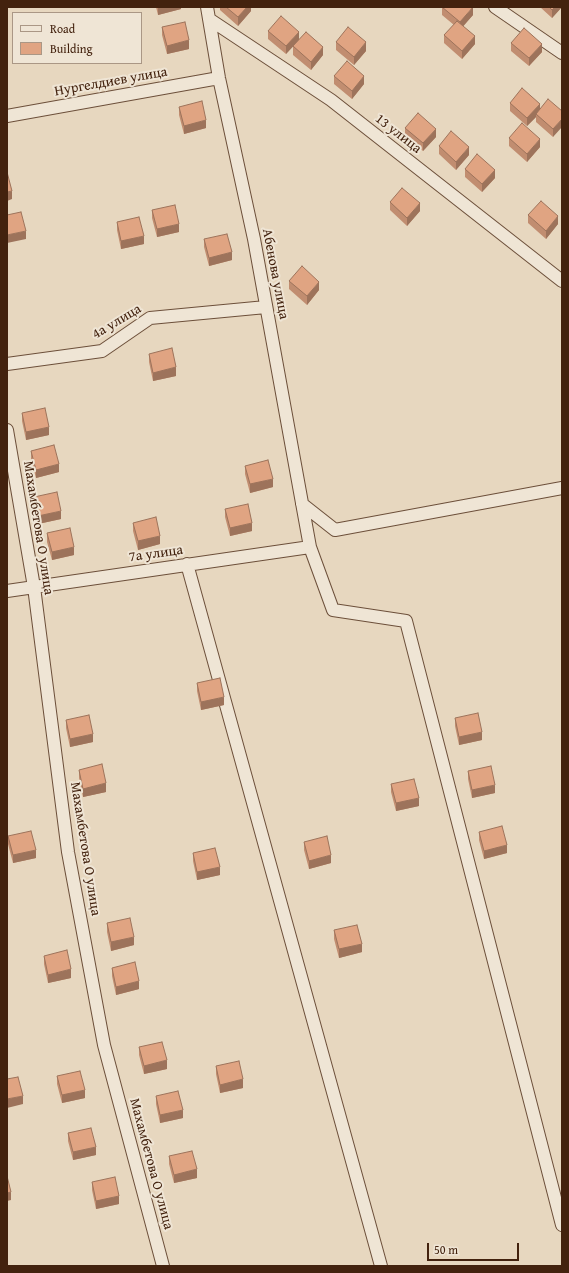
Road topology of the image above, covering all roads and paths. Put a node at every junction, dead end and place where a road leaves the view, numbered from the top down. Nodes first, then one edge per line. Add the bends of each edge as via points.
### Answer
1 (207, 7) edge
2 (495, 7) edge
3 (209, 19) junction
4 (562, 53) edge
5 (219, 78) junction
6 (7, 116) edge
7 (562, 281) edge
8 (266, 307) junction
9 (7, 364) edge
10 (7, 430) edge
11 (562, 488) edge
12 (302, 504) junction
13 (310, 547) junction
14 (187, 564) junction
15 (34, 587) junction
16 (7, 591) edge
17 (562, 1225) edge
18 (163, 1266) edge
19 (381, 1266) edge

1 - 3 street, Абенова улица
2 - 4 street
3 - 5 street, Абенова улица
3 - 7 street, 13 улица via 330,100
5 - 6 street, Нургелдиев улица
5 - 8 street, Абенова улица
8 - 9 street, 4а улица via 150,318 102,351
8 - 12 street, Абенова улица
10 - 15 street, Махамбетова О улица
11 - 12 street via 335,530
12 - 13 street, Абенова улица
13 - 14 street, 7а улица
13 - 17 street, Абенова улица via 333,610 406,621
14 - 15 street, 7а улица
14 - 19 street
15 - 16 street, 7а улица
15 - 18 street, Махамбетова О улица via 72,875 104,1045

